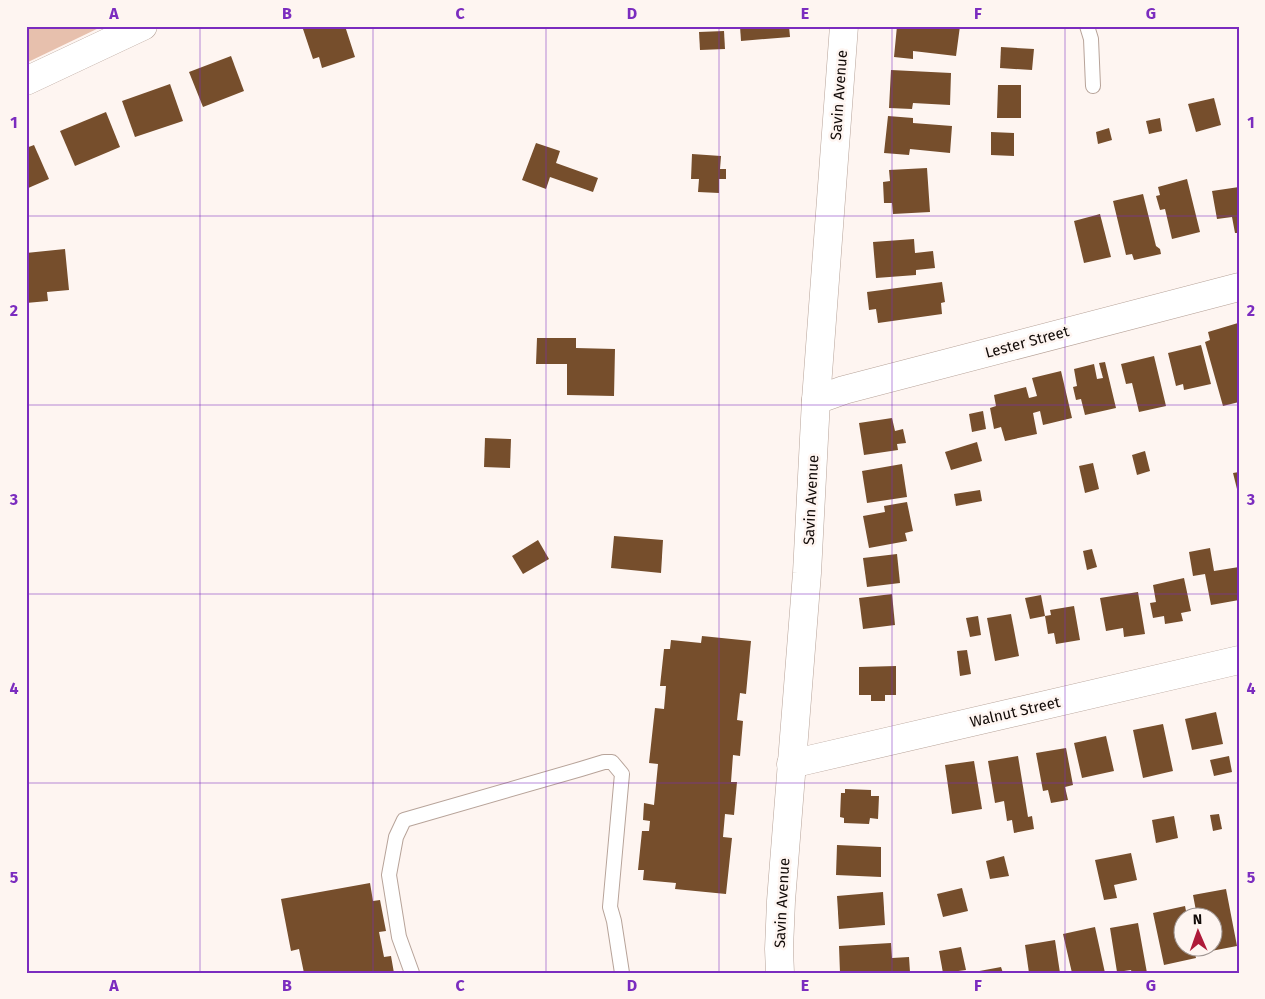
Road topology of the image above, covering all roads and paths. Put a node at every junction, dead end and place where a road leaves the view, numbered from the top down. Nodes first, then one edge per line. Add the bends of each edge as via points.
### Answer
1 (143, 26) edge
2 (844, 26) edge
3 (1087, 26) edge
4 (26, 81) edge
5 (1093, 86) dead end
6 (1239, 287) edge
7 (816, 400) junction
8 (1239, 660) edge
9 (791, 764) junction
10 (412, 973) edge
11 (622, 973) edge
12 (780, 973) edge

1 - 4 street
2 - 7 street, Savin Avenue
3 - 5 lane via 1091,39
6 - 7 street, Lester Street
7 - 9 street, Savin Avenue via 807,573
8 - 9 street, Walnut Street
9 - 12 street, Savin Avenue via 781,901
10 - 11 lane via 399,937 389,876 396,837 404,820 588,766 612,762 622,774 610,907

